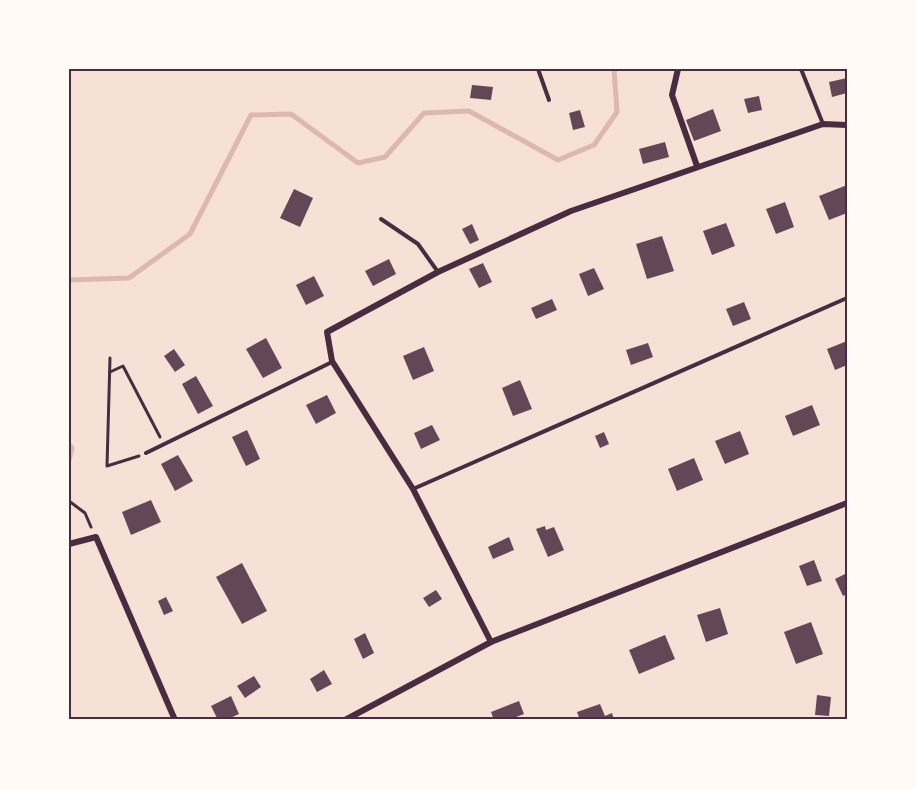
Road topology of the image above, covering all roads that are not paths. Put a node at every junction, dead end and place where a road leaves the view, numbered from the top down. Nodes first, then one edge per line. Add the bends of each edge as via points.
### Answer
1 (538, 69) edge
2 (678, 69) edge
3 (801, 69) edge
4 (549, 100) dead end
5 (823, 124) junction
6 (847, 125) edge
7 (697, 166) junction
8 (381, 219) dead end
9 (438, 272) junction
10 (847, 298) edge
11 (332, 361) junction
12 (146, 453) road end
13 (412, 489) junction
14 (847, 503) edge
15 (69, 544) edge
16 (491, 642) junction
17 (175, 720) edge
18 (345, 720) edge

1 - 4 lane
2 - 7 street via 672,95
3 - 5 lane
5 - 6 street
5 - 7 street
7 - 9 street via 571,211
8 - 9 lane via 418,244
9 - 11 street via 327,332
10 - 13 lane
11 - 12 lane
11 - 13 street
13 - 16 street
14 - 16 street
15 - 17 street via 96,537
16 - 18 street

